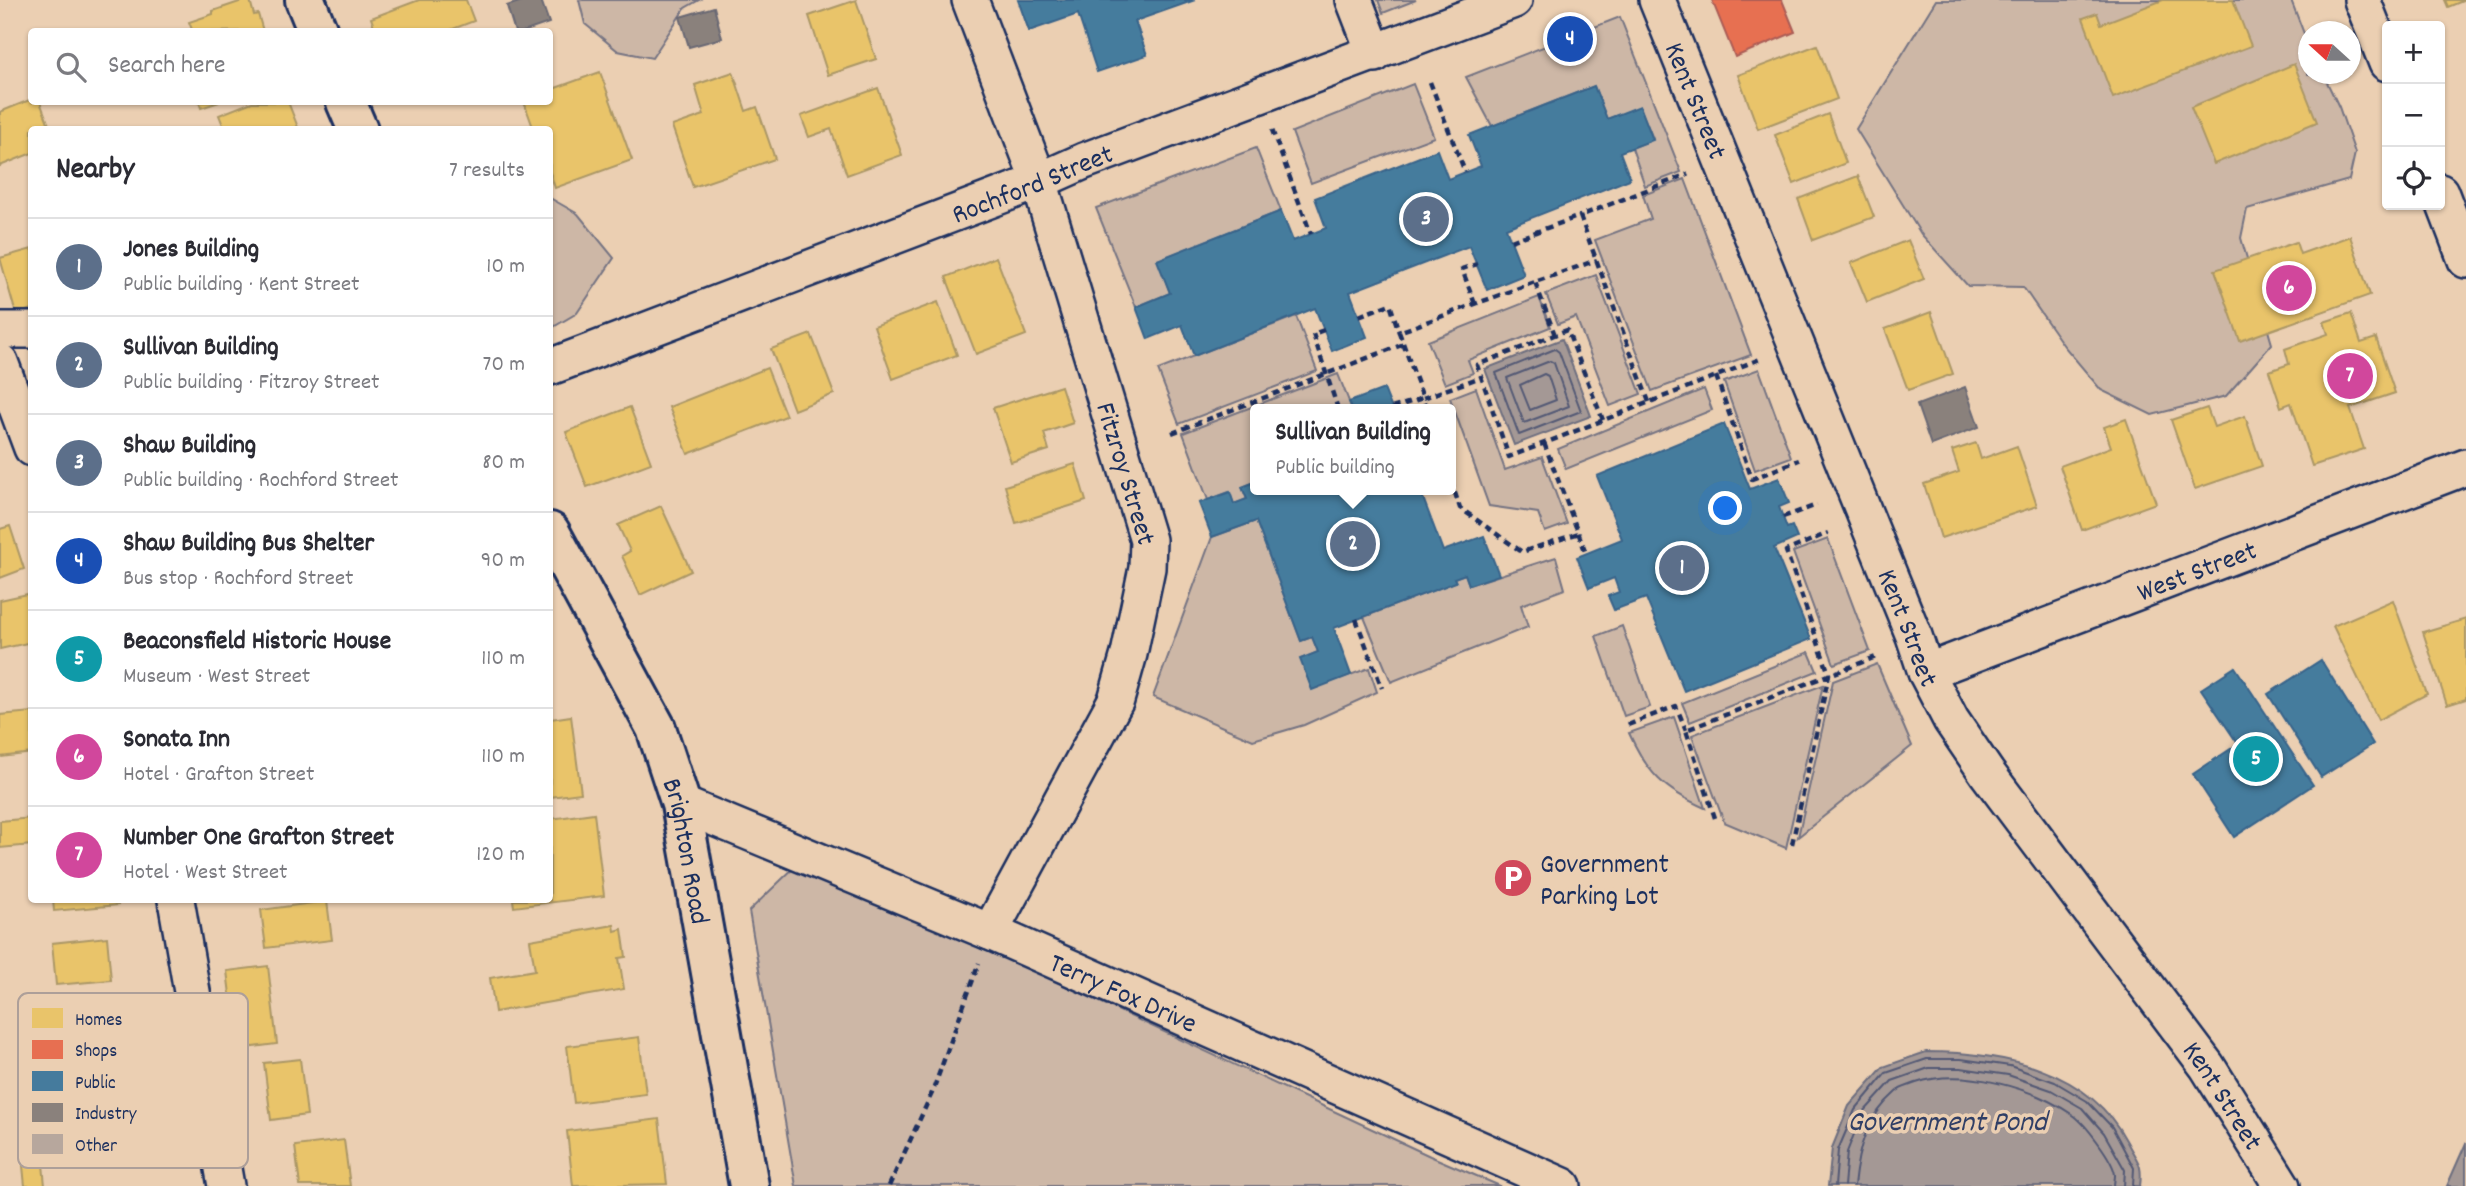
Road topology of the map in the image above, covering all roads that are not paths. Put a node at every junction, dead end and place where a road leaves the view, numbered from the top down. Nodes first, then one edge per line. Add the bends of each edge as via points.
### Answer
1 (304, 0) edge
2 (970, 0) edge
3 (1354, 0) edge
4 (1514, 0) edge
5 (1657, 0) edge
6 (2362, 0) edge
7 (315, 28) edge
8 (2382, 50) edge
9 (1375, 54) junction
10 (347, 105) edge
11 (356, 126) edge
12 (1039, 181) junction
13 (2445, 205) edge
14 (2466, 260) edge
15 (0, 330) edge
16 (28, 330) edge
17 (0, 362) edge
18 (553, 366) edge
19 (28, 437) edge
20 (2466, 467) edge
21 (553, 539) edge
22 (1926, 672) junction
23 (681, 804) junction
24 (177, 903) edge
25 (990, 932) junction
26 (192, 993) edge
27 (223, 1168) edge
28 (226, 1186) edge
29 (749, 1186) edge
30 (1563, 1186) edge
31 (2282, 1186) edge

1 - 7 main road
2 - 12 street, Fitzroy Street
3 - 9 street
4 - 9 street, Rochford Street
5 - 22 street, Kent Street
6 - 8 street
9 - 12 street, Rochford Street
10 - 11 main road
12 - 18 street, Rochford Street
12 - 25 street, Fitzroy Street via 1148,540 1147,568 1116,700
13 - 14 street
15 - 16 street
17 - 19 street
20 - 22 street, West Street
21 - 23 main road, Brighton Road via 656,728
22 - 31 street, Kent Street via 1987,773 2207,1066
23 - 25 street, Terry Fox Drive
23 - 29 main road, Brighton Road
24 - 26 street
25 - 30 street, Terry Fox Drive
27 - 28 street

